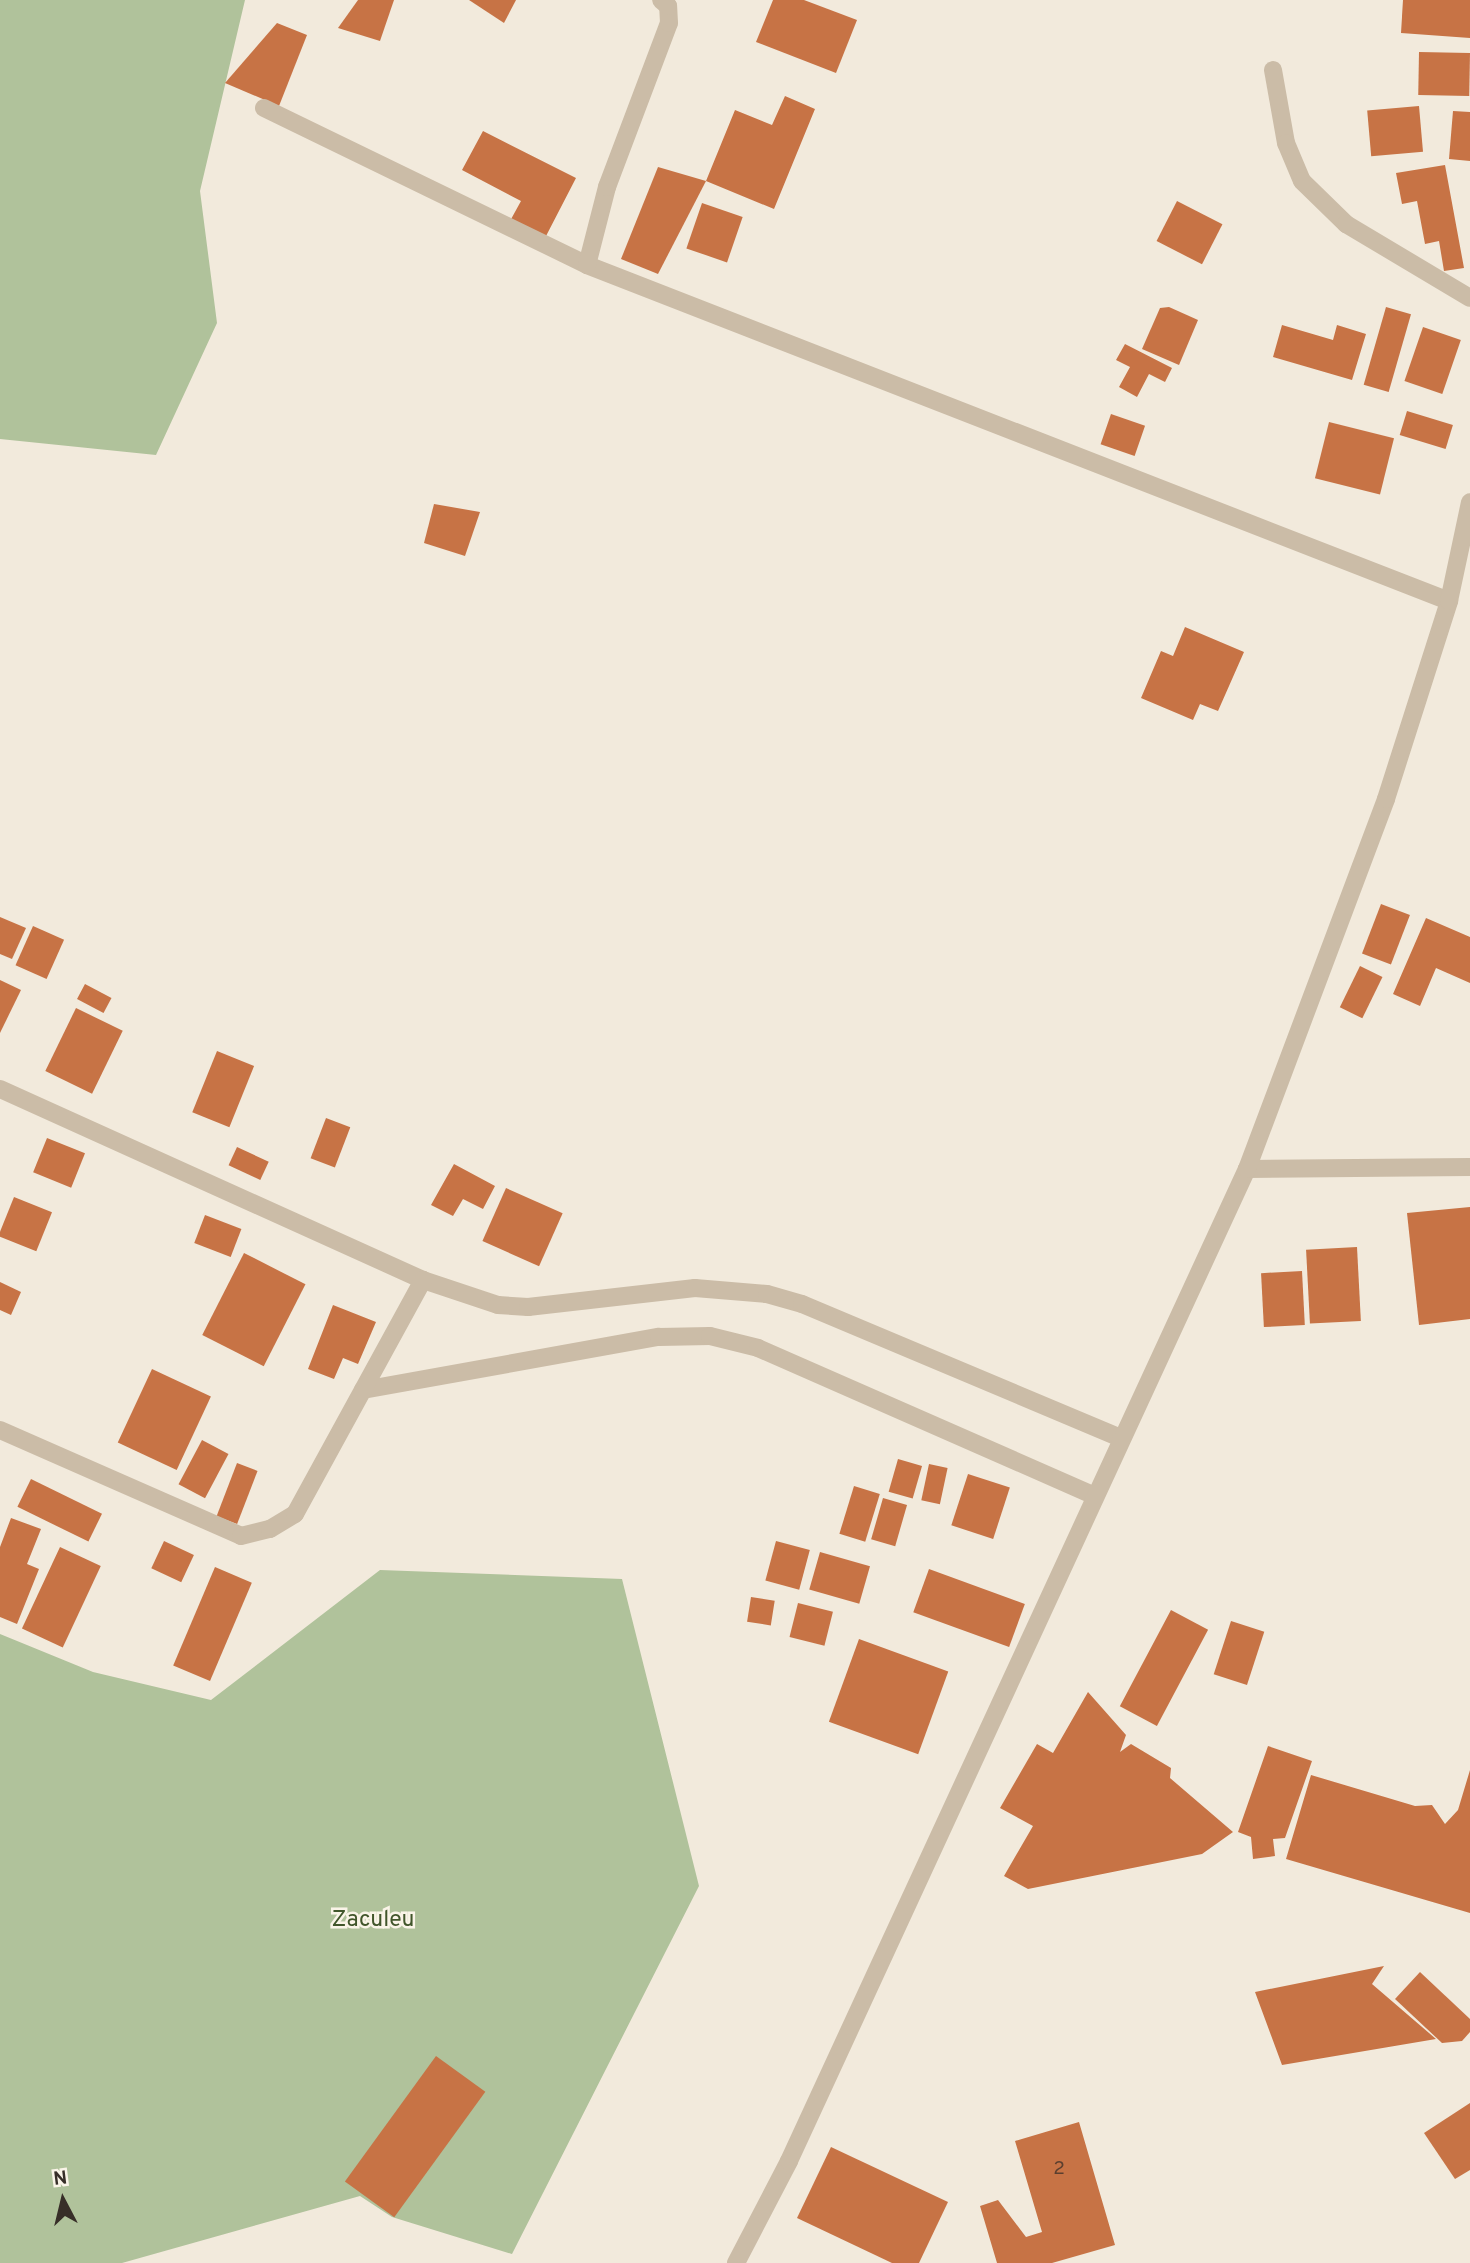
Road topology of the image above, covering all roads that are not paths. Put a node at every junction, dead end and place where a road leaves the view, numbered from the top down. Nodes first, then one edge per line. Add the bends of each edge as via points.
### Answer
1 (661, 0) edge
2 (1273, 70) dead end
3 (264, 108) dead end
4 (587, 265) junction
5 (1470, 298) edge
6 (1470, 502) edge
7 (1449, 601) junction
8 (0, 1089) edge
9 (1470, 1167) edge
10 (1247, 1169) junction
11 (423, 1280) junction
12 (363, 1390) junction
13 (0, 1430) edge
14 (1121, 1438) junction
15 (1094, 1496) junction
16 (736, 2263) edge

1 - 4 street via 668,6 669,23 607,187
2 - 5 street via 1286,144 1302,181 1346,224
3 - 4 street
4 - 7 street
6 - 7 street
7 - 10 street via 1386,799
8 - 11 street
9 - 10 street
10 - 14 street
11 - 12 street
11 - 14 street via 498,1305 528,1307 671,1289 768,1294 802,1304
12 - 13 street via 295,1514 270,1529 241,1535
12 - 15 street via 659,1337 710,1336 758,1348
14 - 15 street
15 - 16 street via 789,2161

